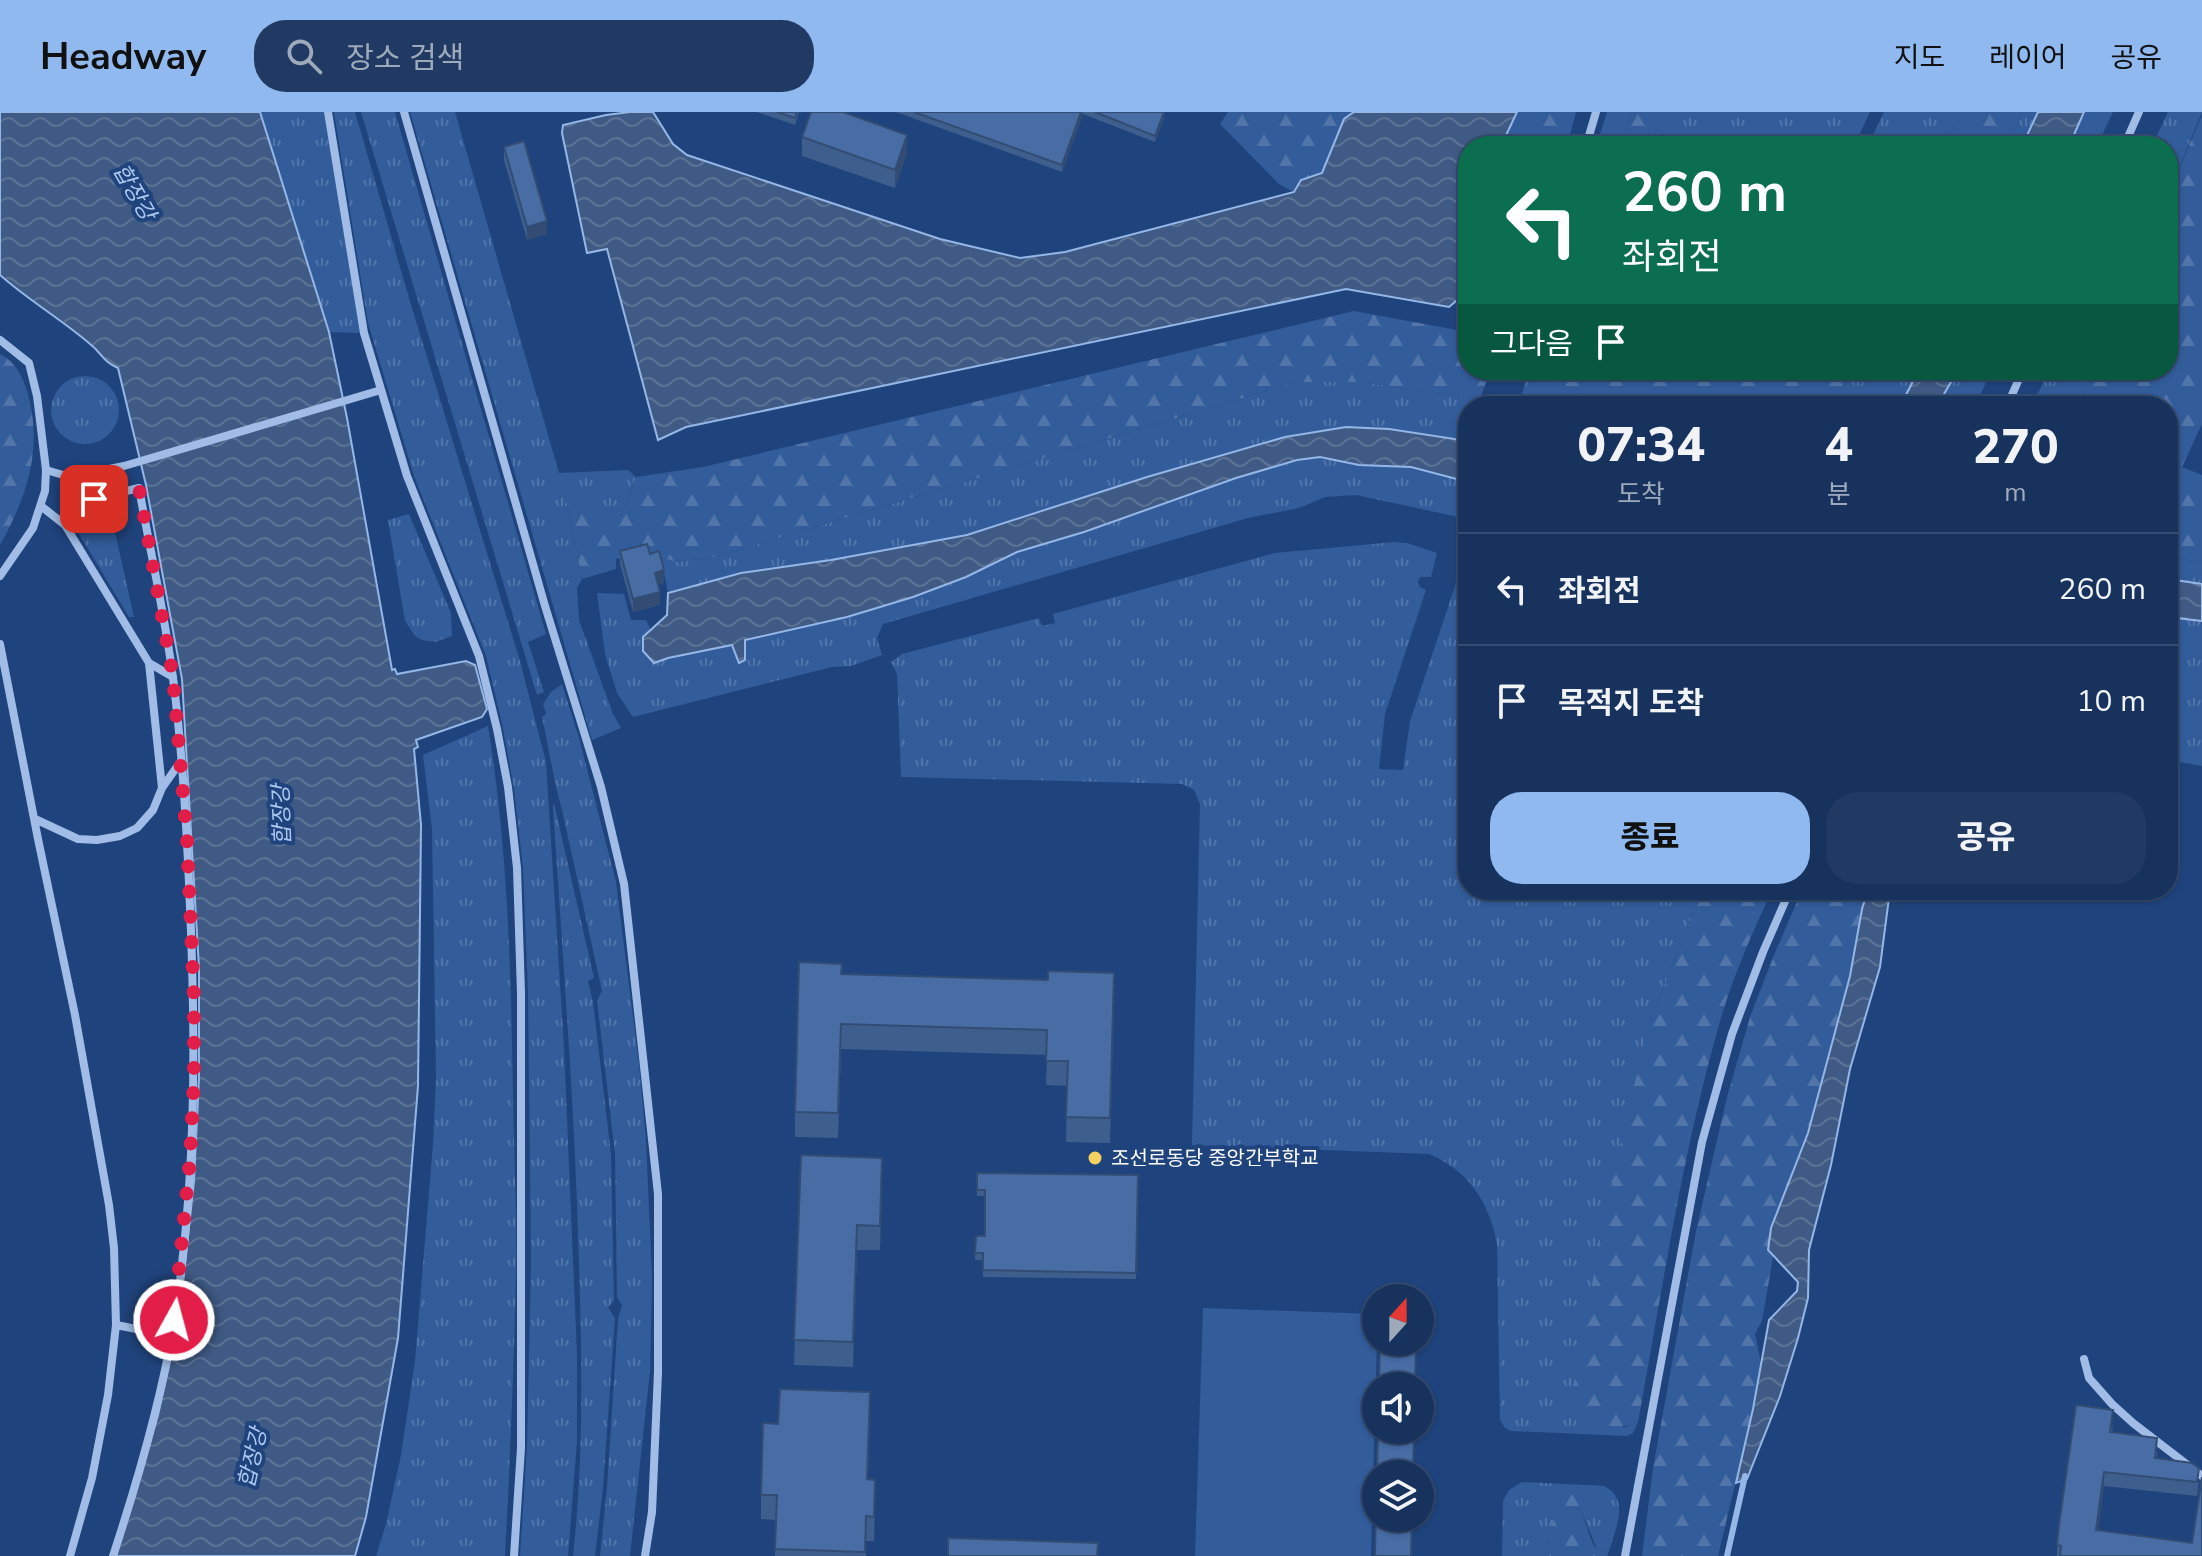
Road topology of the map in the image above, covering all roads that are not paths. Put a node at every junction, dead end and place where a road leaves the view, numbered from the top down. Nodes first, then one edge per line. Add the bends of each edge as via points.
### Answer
1 (328, 112) edge
2 (404, 112) edge
3 (1596, 112) edge
4 (2139, 112) edge
5 (1589, 136) edge
6 (2128, 136) edge
7 (0, 340) edge
8 (381, 390) junction
9 (46, 470) junction
10 (41, 506) junction
11 (61, 521) junction
12 (0, 576) edge
13 (0, 644) edge
14 (149, 663) junction
15 (173, 677) junction
16 (181, 761) junction
17 (162, 788) junction
18 (35, 819) junction
19 (1786, 900) edge
20 (116, 1325) junction
21 (172, 1336) junction
22 (2084, 1359) dead end
23 (2202, 1476) edge
24 (70, 1556) edge
25 (113, 1556) edge
26 (514, 1556) edge
27 (645, 1556) edge
28 (1625, 1556) edge

1 - 8 street via 364,333
2 - 27 street via 601,787 624,884 658,1194 658,1372
3 - 5 street
4 - 6 street
7 - 9 street via 29,363
8 - 9 street via 124,466 70,477
8 - 26 street via 407,476 479,656 508,787 521,993 521,1448
9 - 10 street
10 - 11 street
10 - 12 street via 33,528
11 - 14 street
11 - 15 street via 71,504 139,488
13 - 18 street
14 - 15 street
14 - 17 street
15 - 16 street
16 - 17 street
16 - 21 street via 194,1078
17 - 18 street via 153,810 137,828 120,836 78,839
18 - 20 street via 109,1205
19 - 28 street via 1732,1034 1702,1142
20 - 21 street
20 - 24 street via 92,1478
21 - 25 street
22 - 23 street via 2089,1378 2112,1404

